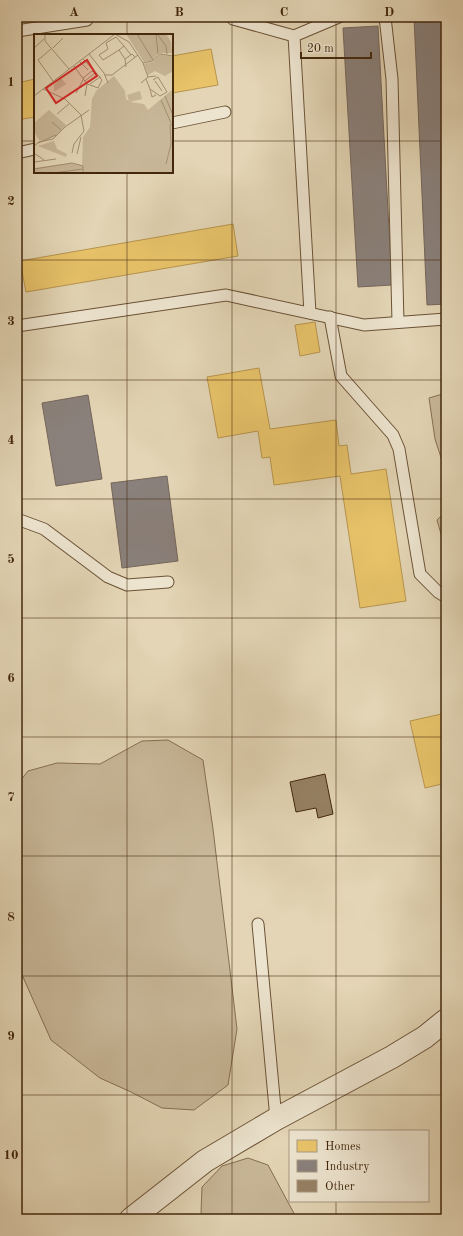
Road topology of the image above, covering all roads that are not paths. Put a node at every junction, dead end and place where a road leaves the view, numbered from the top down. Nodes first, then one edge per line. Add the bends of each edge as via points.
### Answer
1 (89, 17) edge
2 (231, 17) edge
3 (339, 17) edge
4 (385, 17) edge
5 (17, 31) edge
6 (294, 36) junction
7 (225, 112) dead end
8 (173, 123) edge
9 (34, 149) edge
10 (17, 153) edge
11 (310, 313) junction
12 (330, 317) junction
13 (446, 319) edge
14 (398, 322) junction
15 (17, 326) edge
16 (17, 519) edge
17 (168, 582) dead end
18 (446, 597) edge
19 (258, 924) dead end
20 (446, 1020) edge
21 (276, 1119) junction
22 (131, 1219) edge

1 - 5 lane via 87,20
2 - 6 lane
3 - 6 lane
4 - 14 lane via 392,79
6 - 11 lane
7 - 8 lane
9 - 10 lane
11 - 12 lane
11 - 15 lane via 226,295
12 - 14 lane via 364,325
12 - 18 lane via 340,376 393,435 399,449 420,574
13 - 14 lane
16 - 17 lane via 44,529 108,577 127,584
19 - 21 lane
20 - 21 street via 425,1037 392,1057
21 - 22 street via 206,1161

